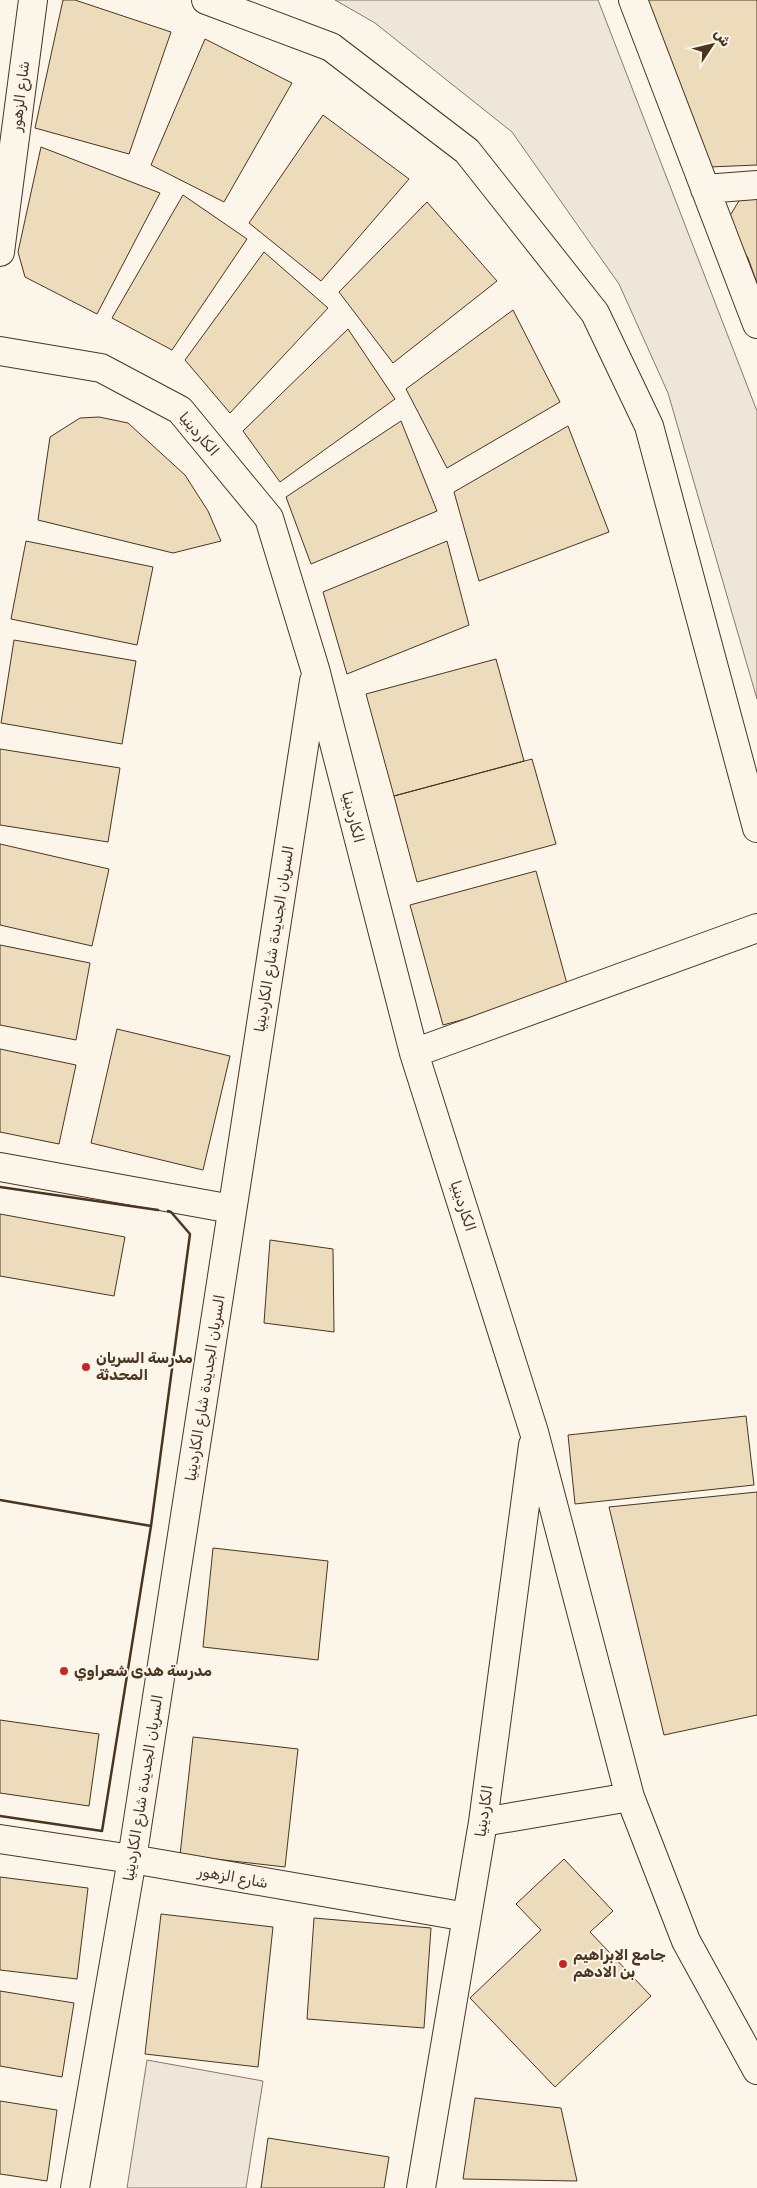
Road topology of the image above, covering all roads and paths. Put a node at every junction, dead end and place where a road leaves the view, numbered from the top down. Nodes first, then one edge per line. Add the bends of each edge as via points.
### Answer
1 (33, 0) edge
2 (206, 0) edge
3 (633, 0) edge
4 (757, 185) edge
5 (705, 190) junction
6 (0, 252) edge
7 (757, 324) edge
8 (0, 351) edge
9 (315, 669) junction
10 (757, 828) edge
11 (757, 928) edge
12 (414, 1053) junction
13 (0, 1167) edge
14 (232, 1209) junction
15 (534, 1432) junction
16 (630, 1797) junction
17 (482, 1822) junction
18 (0, 1839) edge
19 (132, 1859) junction
20 (466, 1917) junction
21 (757, 2070) edge
22 (76, 2188) edge
23 (421, 2188) edge

1 - 6 street, شارع الزهور
2 - 10 street via 331,47 467,151 595,314 649,426
3 - 5 street
4 - 5 street
5 - 7 street
8 - 9 street, الكاردينيا via 101,368 180,410 269,518
9 - 12 street, الكاردينيا
9 - 14 street, السريان الجديدة شارع الكاردينيا
11 - 12 street
12 - 15 street, الكاردينيا
13 - 14 street
14 - 19 street, السريان الجديدة شارع الكاردينيا
15 - 16 street, الكاردينيا
15 - 17 street, الكاردينيا
16 - 17 street
16 - 21 street, الكاردينيا via 686,1941
17 - 20 street, الكاردينيا
18 - 19 street, شارع الزهور
19 - 20 street, شارع الزهور
19 - 22 street, السريان الجديدة شارع الكاردينيا
20 - 23 street, الكاردينيا

